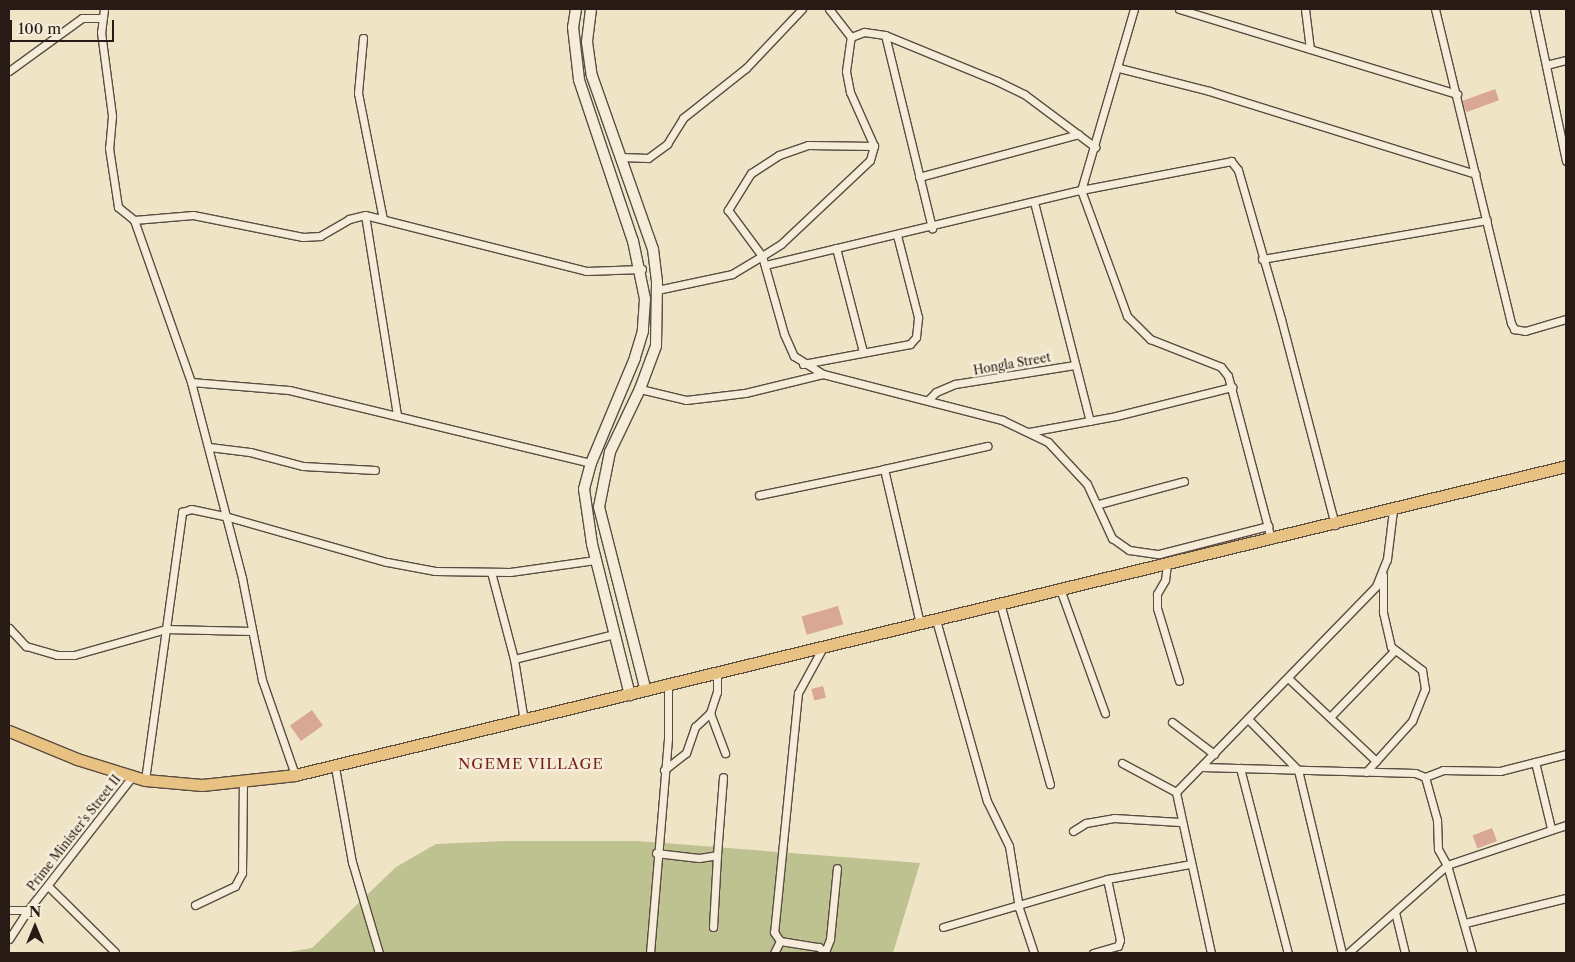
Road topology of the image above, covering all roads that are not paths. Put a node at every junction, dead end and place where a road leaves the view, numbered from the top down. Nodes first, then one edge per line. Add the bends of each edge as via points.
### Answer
1 (104, 9) edge
2 (576, 9) edge
3 (802, 9) edge
4 (829, 9) edge
5 (1134, 9) edge
6 (1178, 9) edge
7 (1305, 9) edge
8 (1435, 9) edge
9 (1534, 9) edge
10 (592, 10) edge
11 (101, 18) junction
12 (885, 35) junction
13 (851, 37) junction
14 (362, 38) dead end
15 (1310, 49) junction
16 (1566, 60) edge
17 (1546, 65) junction
18 (1119, 68) junction
19 (9, 71) edge
20 (1457, 94) junction
21 (1078, 134) junction
22 (874, 146) junction
23 (1095, 147) junction
24 (621, 157) junction
25 (1566, 161) edge
26 (1475, 174) junction
27 (918, 178) junction
28 (1080, 190) junction
29 (1034, 202) junction
30 (365, 215) junction
31 (383, 219) junction
32 (134, 220) junction
33 (1487, 220) junction
34 (932, 228) junction
35 (897, 235) junction
36 (836, 248) junction
37 (762, 256) junction
38 (1262, 259) junction
39 (765, 265) junction
40 (642, 269) junction
41 (657, 290) junction
42 (1566, 319) edge
43 (863, 352) junction
44 (803, 364) junction
45 (1075, 365) junction
46 (823, 374) junction
47 (191, 382) junction
48 (1232, 387) junction
49 (640, 390) junction
50 (928, 400) junction
51 (398, 414) junction
52 (1090, 421) junction
53 (1029, 432) junction
54 (987, 446) dead end
55 (209, 447) junction
56 (590, 463) junction
57 (1566, 466) edge
58 (884, 469) junction
59 (375, 470) dead end
60 (1184, 481) dead end
61 (759, 495) dead end
62 (1099, 504) junction
63 (1393, 510) junction
64 (225, 516) junction
65 (1335, 525) junction
66 (1268, 526) junction
67 (1272, 539) junction
68 (595, 560) junction
69 (1167, 564) junction
70 (491, 572) junction
71 (1383, 574) junction
72 (1060, 589) junction
73 (1000, 603) junction
74 (936, 620) junction
75 (920, 624) junction
76 (9, 628) edge
77 (166, 629) junction
78 (251, 631) junction
79 (614, 634) junction
80 (822, 649) junction
81 (1395, 650) junction
82 (514, 659) junction
83 (717, 674) junction
84 (1288, 678) junction
85 (1179, 681) dead end
86 (668, 686) junction
87 (646, 691) junction
88 (630, 695) junction
89 (1106, 713) dead end
90 (710, 714) junction
91 (1330, 718) junction
92 (1248, 719) junction
93 (524, 721) junction
94 (1172, 722) dead end
95 (9, 731) edge
96 (725, 753) dead end
97 (1214, 754) junction
98 (1566, 754) edge
99 (1376, 761) junction
100 (1535, 762) junction
101 (1122, 763) dead end
102 (335, 767) junction
103 (1202, 767) junction
104 (1240, 768) junction
105 (664, 770) junction
106 (1298, 770) junction
107 (1366, 772) junction
108 (295, 775) junction
109 (723, 777) dead end
110 (1425, 777) junction
111 (132, 778) junction
112 (145, 780) junction
113 (243, 782) junction
114 (1050, 784) dead end
115 (1176, 792) junction
116 (1180, 822) junction
117 (1566, 825) edge
118 (1551, 828) junction
119 (1073, 831) dead end
120 (656, 853) junction
121 (717, 855) junction
122 (1190, 864) junction
123 (1447, 865) junction
124 (837, 868) dead end
125 (1107, 879) junction
126 (48, 886) junction
127 (1566, 898) edge
128 (195, 905) dead end
129 (1019, 908) junction
130 (9, 910) edge
131 (28, 910) junction
132 (1395, 912) junction
133 (1464, 923) junction
134 (713, 927) dead end
135 (943, 927) dead end
136 (9, 939) edge
137 (780, 941) junction
138 (114, 952) dead end
139 (379, 953) edge
140 (650, 953) edge
141 (774, 953) edge
142 (825, 953) edge
143 (1034, 953) edge
144 (1093, 953) edge
145 (1211, 953) edge
146 (1288, 953) edge
147 (1342, 953) edge
148 (1348, 953) edge
149 (1405, 953) edge
150 (1472, 953) edge

1 - 11 street
2 - 40 main road via 573,27 579,80
3 - 24 street via 746,68 683,118 667,144 648,158
4 - 13 street
5 - 18 street
6 - 15 street
7 - 15 street
8 - 20 street
9 - 17 street
10 - 24 main road via 587,42 592,76
11 - 19 street via 82,18
11 - 32 street via 112,116 112,176 118,207
12 - 13 street via 864,32
12 - 21 street via 1024,94
12 - 27 street
13 - 22 street via 846,71 850,92
14 - 31 street via 358,93
15 - 20 street
16 - 17 street
17 - 25 street
18 - 23 street
18 - 26 street via 1209,92
20 - 26 street
21 - 23 street
21 - 27 street
22 - 37 street via 870,160 859,174 782,244
22 - 37 street via 808,145 779,155 751,173 728,210
23 - 28 street
24 - 41 main road via 653,249
26 - 33 street
27 - 34 street
28 - 29 street
28 - 38 street via 1231,160 1238,170
28 - 48 street via 1126,316 1150,339 1221,367
29 - 34 street
29 - 45 street
30 - 31 street
30 - 32 street via 349,218 320,236 302,237 193,214
30 - 51 street
31 - 40 street via 586,271
32 - 47 street
33 - 38 street
33 - 42 street via 1514,330 1524,331
34 - 35 street
35 - 36 street
35 - 43 street via 918,318 916,337 910,344
36 - 39 street
36 - 43 street
37 - 39 street
37 - 41 street via 732,274
38 - 65 street
39 - 44 street via 784,334 794,356
40 - 56 main road via 643,331 636,358
41 - 49 main road via 656,346
43 - 44 street
44 - 46 street
45 - 50 street, Hongla Street via 955,384 936,392
45 - 52 street
46 - 49 street via 745,393 686,400
46 - 50 street
47 - 51 street via 289,390
47 - 55 street
48 - 52 street
48 - 66 street
49 - 87 main road via 610,452 599,507
50 - 53 street via 1002,420
51 - 56 street
52 - 53 street
53 - 62 street via 1048,442 1066,460
54 - 58 street
55 - 59 street via 250,452 303,466
55 - 64 street
56 - 68 main road via 584,489
57 - 63 highway
58 - 61 street
58 - 75 street
60 - 62 street
62 - 66 street via 1112,538 1138,553 1159,554
63 - 65 highway
63 - 71 street
64 - 70 street via 387,562 435,571
64 - 77 street via 190,509 182,512
64 - 78 street via 242,578
65 - 67 highway
66 - 67 street
67 - 69 highway
68 - 70 street
68 - 79 main road
69 - 72 highway
69 - 85 street via 1165,580 1157,594 1157,608
70 - 82 street
71 - 81 street via 1386,633
71 - 84 street
72 - 73 highway
72 - 89 street
73 - 74 highway
73 - 114 street
74 - 75 highway
74 - 129 street via 987,801 1014,862
75 - 80 highway
76 - 77 street via 26,646 57,655 74,654
77 - 78 street
77 - 112 street
78 - 108 street via 262,680
79 - 82 street
79 - 88 main road
80 - 83 highway
80 - 137 street via 798,693 774,932
81 - 91 street
81 - 99 street via 1422,670 1425,689 1412,721
82 - 93 street
83 - 86 highway
83 - 90 street via 717,692
84 - 91 street
84 - 92 street
86 - 87 highway
86 - 105 street
87 - 88 highway
88 - 93 highway
90 - 96 street
90 - 105 street via 695,727 686,753
91 - 99 street
92 - 97 street
92 - 106 street
93 - 102 highway
94 - 97 street
95 - 111 highway
97 - 103 street
98 - 100 street
99 - 107 street
100 - 110 street via 1500,771 1443,770
100 - 118 street
101 - 115 street
102 - 108 highway
102 - 139 street via 352,862
103 - 104 street
103 - 115 street
104 - 106 street
104 - 146 street
105 - 120 street
106 - 107 street
106 - 147 street
107 - 110 street via 1415,773
108 - 113 highway
109 - 121 street
110 - 123 street via 1437,820 1438,849
111 - 112 highway
111 - 126 street, Prime Minister's Street II
112 - 113 highway
113 - 128 street via 242,873 235,886
115 - 116 street
116 - 119 street via 1114,818 1086,823
116 - 122 street
117 - 118 street
118 - 123 street
120 - 121 street via 699,858
120 - 140 street
121 - 134 street
122 - 125 street
122 - 145 street
123 - 132 street
123 - 133 street
124 - 142 street via 830,939
125 - 129 street
125 - 144 street via 1120,940 1118,946
126 - 131 street, Prime Minister's Street II
126 - 138 street
127 - 133 street
129 - 135 street
129 - 143 street
130 - 131 street, Prime Minister's Street II
131 - 136 street
132 - 148 street
132 - 149 street
133 - 150 street
137 - 141 street
137 - 142 street via 819,947

